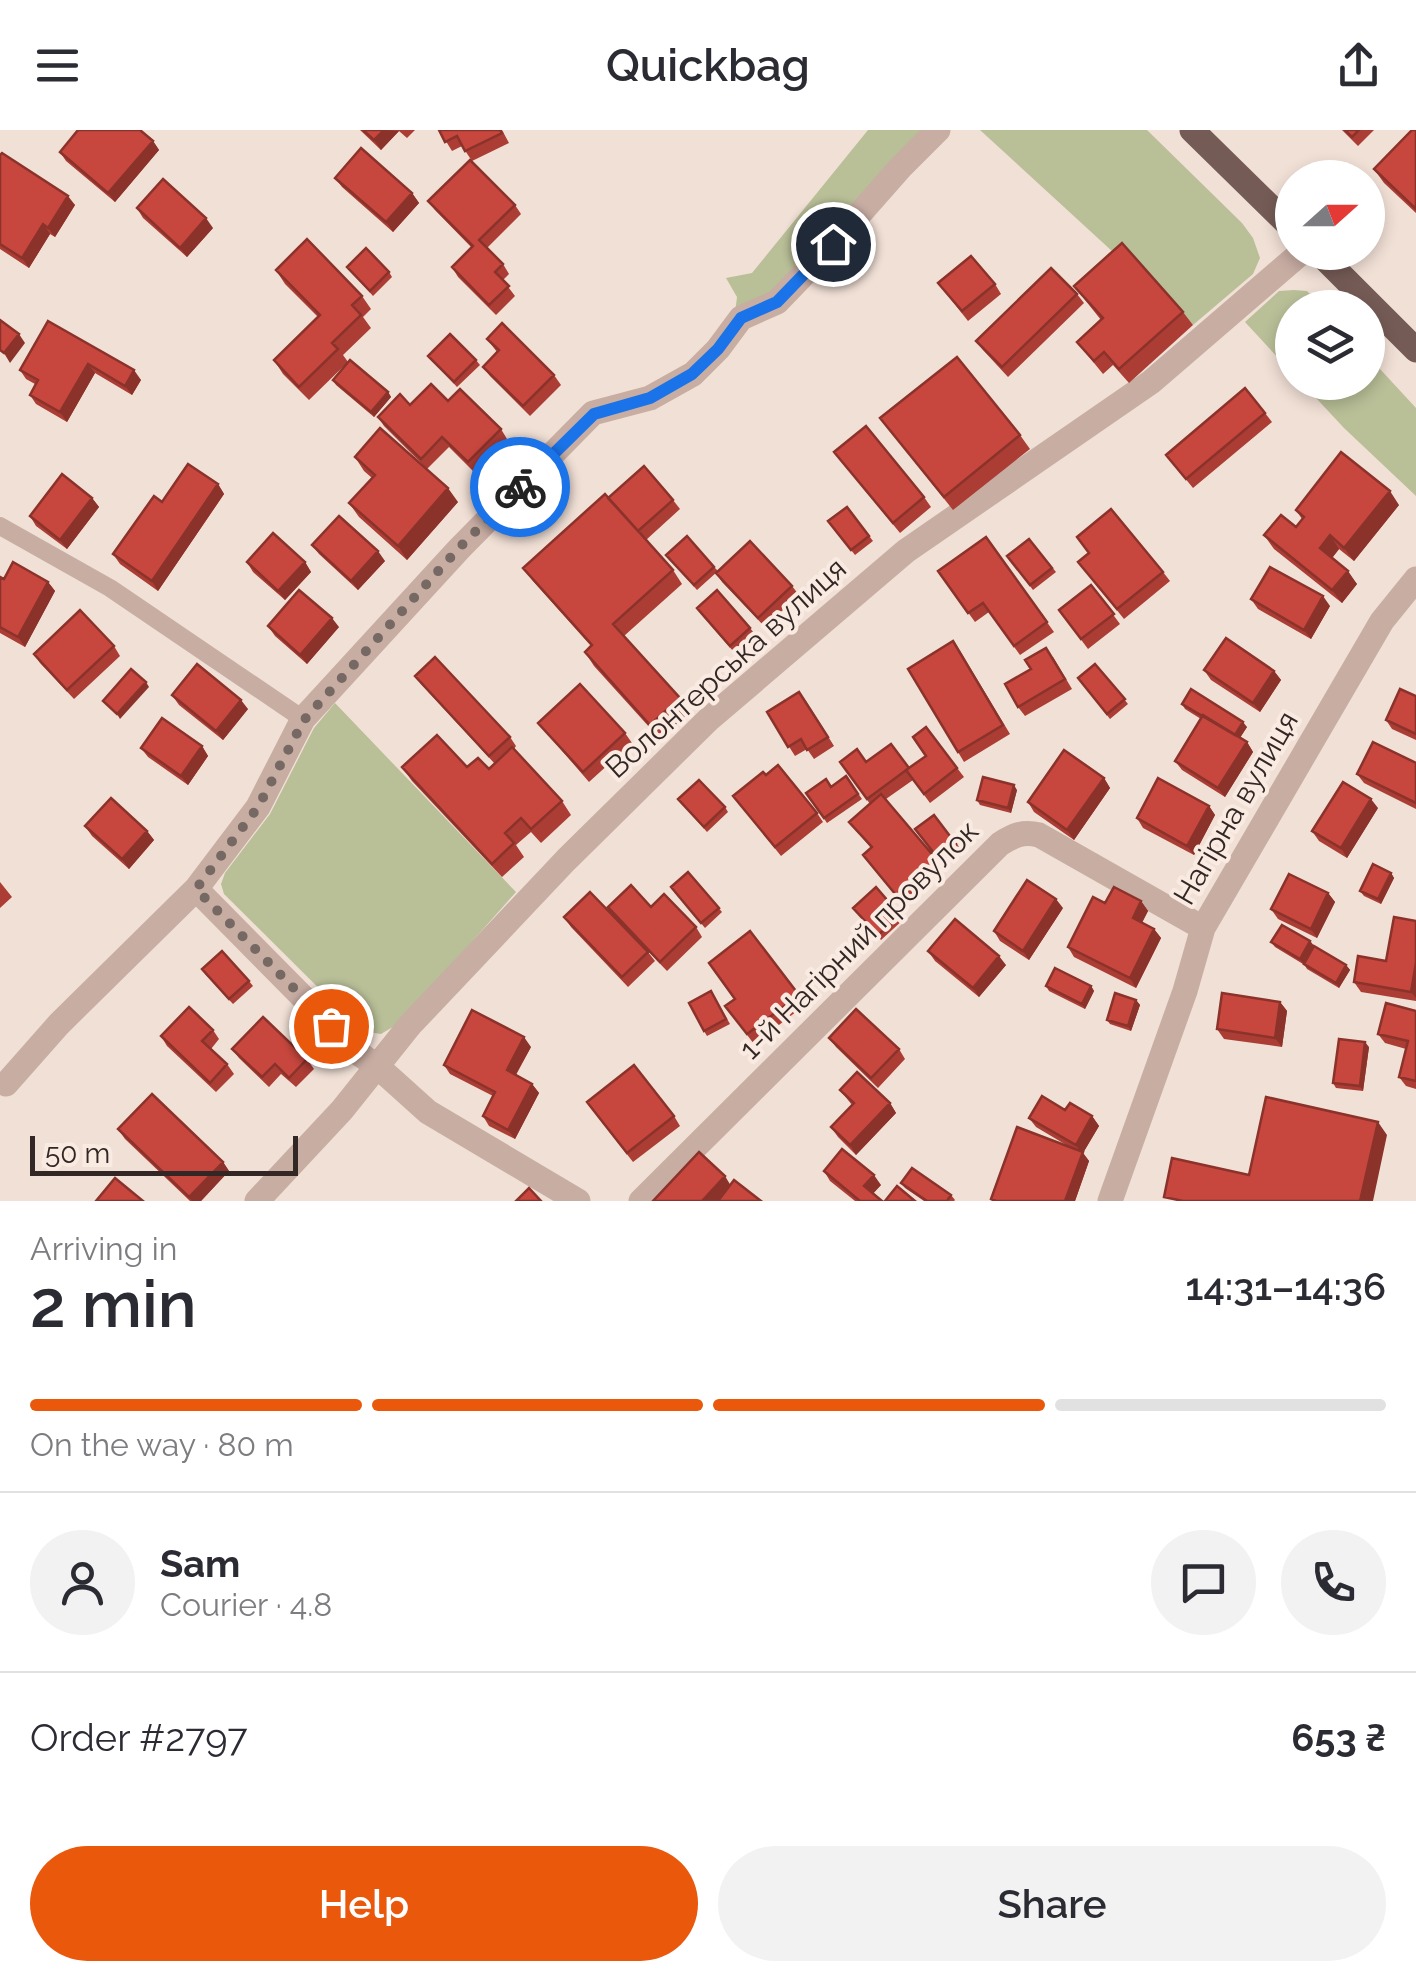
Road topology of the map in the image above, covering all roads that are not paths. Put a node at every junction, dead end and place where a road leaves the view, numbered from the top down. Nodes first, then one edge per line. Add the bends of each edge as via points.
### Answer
1 (938, 130) edge
2 (1192, 130) edge
3 (1275, 211) edge
4 (1281, 270) edge
5 (1336, 270) edge
6 (1416, 350) edge
7 (0, 526) edge
8 (1416, 579) edge
9 (304, 720) junction
10 (196, 889) junction
11 (1203, 928) junction
12 (378, 1067) junction
13 (6, 1084) dead end
14 (257, 1201) edge
15 (578, 1201) edge
16 (641, 1201) edge
17 (1110, 1201) edge

1 - 9 street via 777,302 741,318 692,374 650,398 594,414 459,548
2 - 3 main road
4 - 12 street, Волонтерська вулиця via 1151,382 906,550 708,720 566,860
5 - 6 main road
7 - 9 lane via 110,588
8 - 11 street, Нагірна вулиця via 1382,621
9 - 10 street via 258,807
10 - 12 street
10 - 13 street
11 - 16 street, 1-й Нагірний провулок via 1039,835 1015,835
11 - 17 street, Нагірна вулиця
12 - 14 street, Волонтерська вулиця
12 - 15 street via 428,1112

